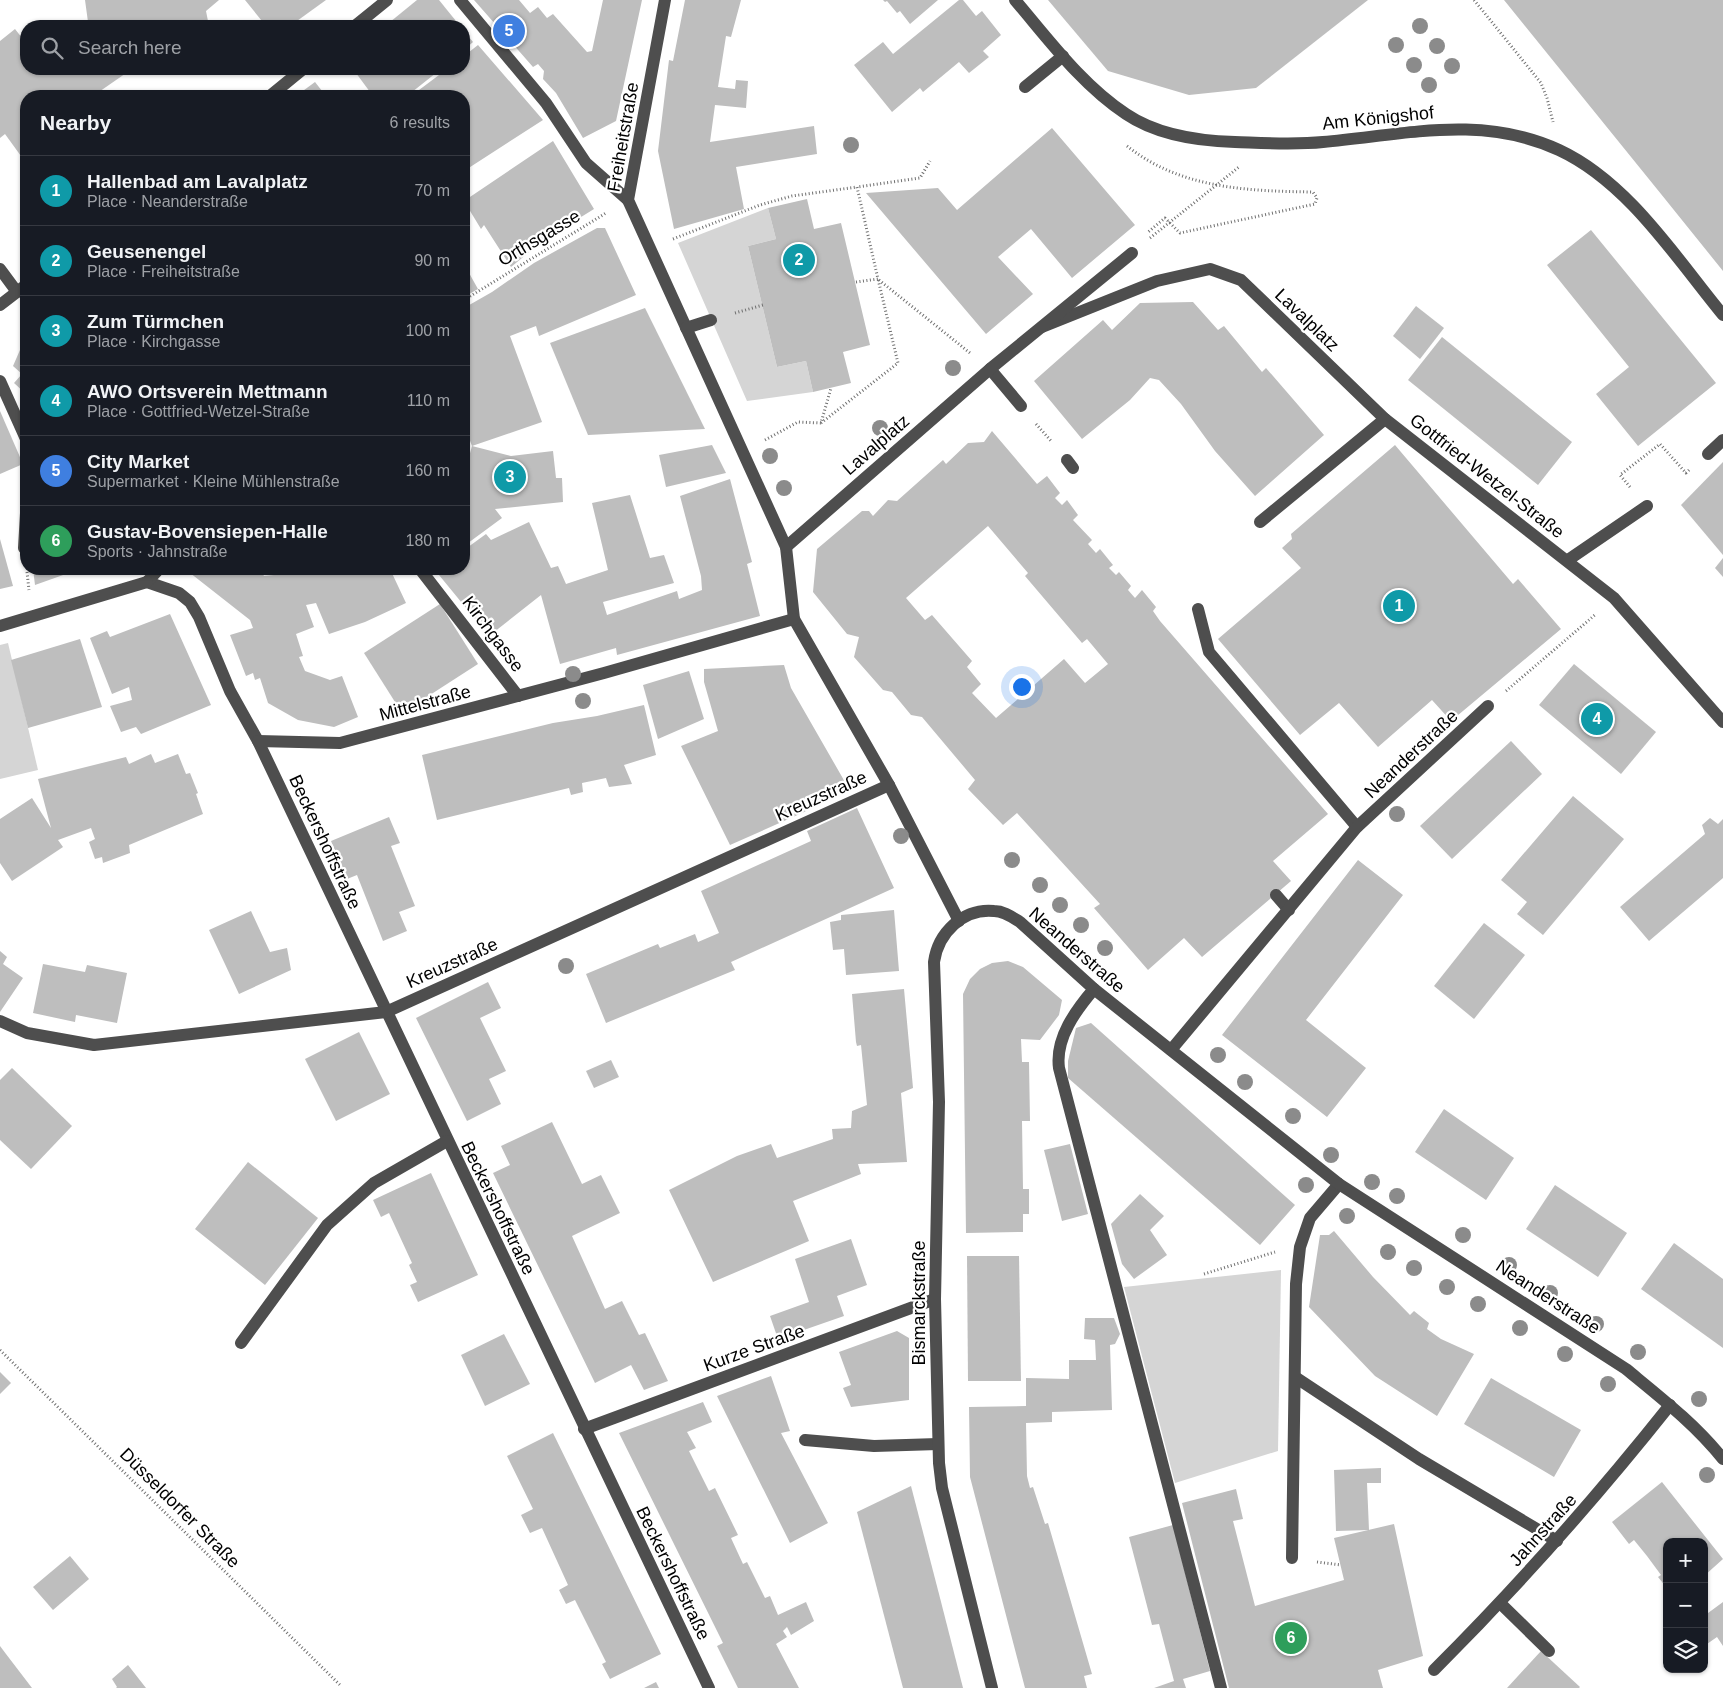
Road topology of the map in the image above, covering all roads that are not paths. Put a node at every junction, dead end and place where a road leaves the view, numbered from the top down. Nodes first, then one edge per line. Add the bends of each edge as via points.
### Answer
1 (387, 0) edge
2 (460, 0) edge
3 (665, 0) edge
4 (1015, 0) edge
5 (362, 20) edge
6 (1063, 56) junction
7 (296, 75) edge
8 (1025, 87) dead end
9 (277, 90) edge
10 (628, 200) junction
11 (1132, 252) road end
12 (0, 269) edge
13 (20, 287) edge
14 (20, 290) edge
15 (0, 305) edge
16 (1723, 315) edge
17 (711, 320) road end
18 (1042, 327) junction
19 (686, 328) junction
20 (990, 369) junction
21 (0, 381) edge
22 (1021, 406) road end
23 (1385, 419) junction
24 (20, 426) edge
25 (1723, 440) edge
26 (1708, 454) road end
27 (1646, 506) road end
28 (1260, 522) dead end
29 (786, 547) junction
30 (1568, 560) junction
31 (153, 575) edge
32 (425, 575) edge
33 (147, 582) junction
34 (1198, 609) dead end
35 (794, 618) junction
36 (0, 626) edge
37 (518, 696) junction
38 (1488, 706) road end
39 (1723, 722) edge
40 (258, 741) junction
41 (889, 785) junction
42 (1357, 827) junction
43 (1276, 894) dead end
44 (1288, 910) junction
45 (959, 921) junction
46 (1094, 989) junction
47 (386, 1012) junction
48 (0, 1021) edge
49 (1171, 1050) junction
50 (447, 1141) junction
51 (1339, 1184) junction
52 (936, 1299) junction
53 (241, 1343) dead end
54 (1295, 1377) junction
55 (1670, 1405) junction
56 (584, 1429) junction
57 (805, 1440) dead end
58 (938, 1444) junction
59 (1723, 1459) edge
60 (1558, 1541) junction
61 (1292, 1558) dead end
62 (1500, 1603) junction
63 (1549, 1651) dead end
64 (1434, 1670) dead end
65 (709, 1688) edge
66 (992, 1688) edge
67 (1221, 1688) edge

1 - 5 street
2 - 10 street via 546,103 586,163
3 - 10 street, Freiheitstraße
4 - 6 street, Am Königshof
6 - 8 street
6 - 16 street, Am Königshof via 1090,86 1127,115 1162,132 1210,141 1322,142 1422,129 1460,128 1526,137 1587,165 1611,184
7 - 9 street
10 - 19 street, Freiheitstraße
11 - 18 street, Lavalplatz
12 - 13 street
14 - 15 street
17 - 19 street
18 - 20 street, Lavalplatz
18 - 23 street, Lavalplatz via 1157,281 1210,269 1241,280
19 - 29 street, Freiheitstraße
20 - 22 street
20 - 29 street, Lavalplatz
21 - 24 street
23 - 28 street
23 - 30 street, Gottfried-Wetzel-Straße
25 - 26 street
27 - 30 street, Gottfried-Wetzel-Straße
29 - 35 street, Freiheitstraße
30 - 39 street, Gottfried-Wetzel-Straße via 1614,598
31 - 33 street
32 - 37 street, Kirchgasse
33 - 36 street
33 - 40 street via 178,593 190,602 230,691
34 - 42 street via 1208,652
35 - 37 street, Mittelstraße
35 - 41 street
37 - 40 street, Mittelstraße via 340,744
38 - 42 street, Neanderstraße
40 - 47 street, Beckershoffstraße
41 - 45 street
41 - 47 street, Kreuzstraße
42 - 44 street, Neanderstraße
43 - 44 street
44 - 49 street, Neanderstraße
45 - 46 street, Neanderstraße via 982,912 1006,914 1020,922
45 - 52 street, Bismarckstraße via 942,936 934,962 940,1102
46 - 49 street, Neanderstraße
46 - 67 street via 1068,1025 1059,1068
47 - 48 street, Kreuzstraße via 94,1045 27,1033
47 - 50 street, Beckershoffstraße
49 - 51 street, Neanderstraße
50 - 53 street via 374,1183 328,1225
50 - 56 street, Beckershoffstraße
51 - 54 street via 1310,1218 1300,1247 1296,1284
51 - 55 street, Neanderstraße via 1626,1369
52 - 56 street, Kurze Straße
52 - 58 street, Bismarckstraße
54 - 60 street via 1420,1459
54 - 61 street
55 - 59 street, Neanderstraße via 1710,1442
55 - 60 street, Jahnstraße
56 - 65 street, Beckershoffstraße
57 - 58 street via 874,1446
58 - 66 street, Bismarckstraße via 942,1488
60 - 62 street, Jahnstraße
62 - 63 street
62 - 64 street, Jahnstraße

